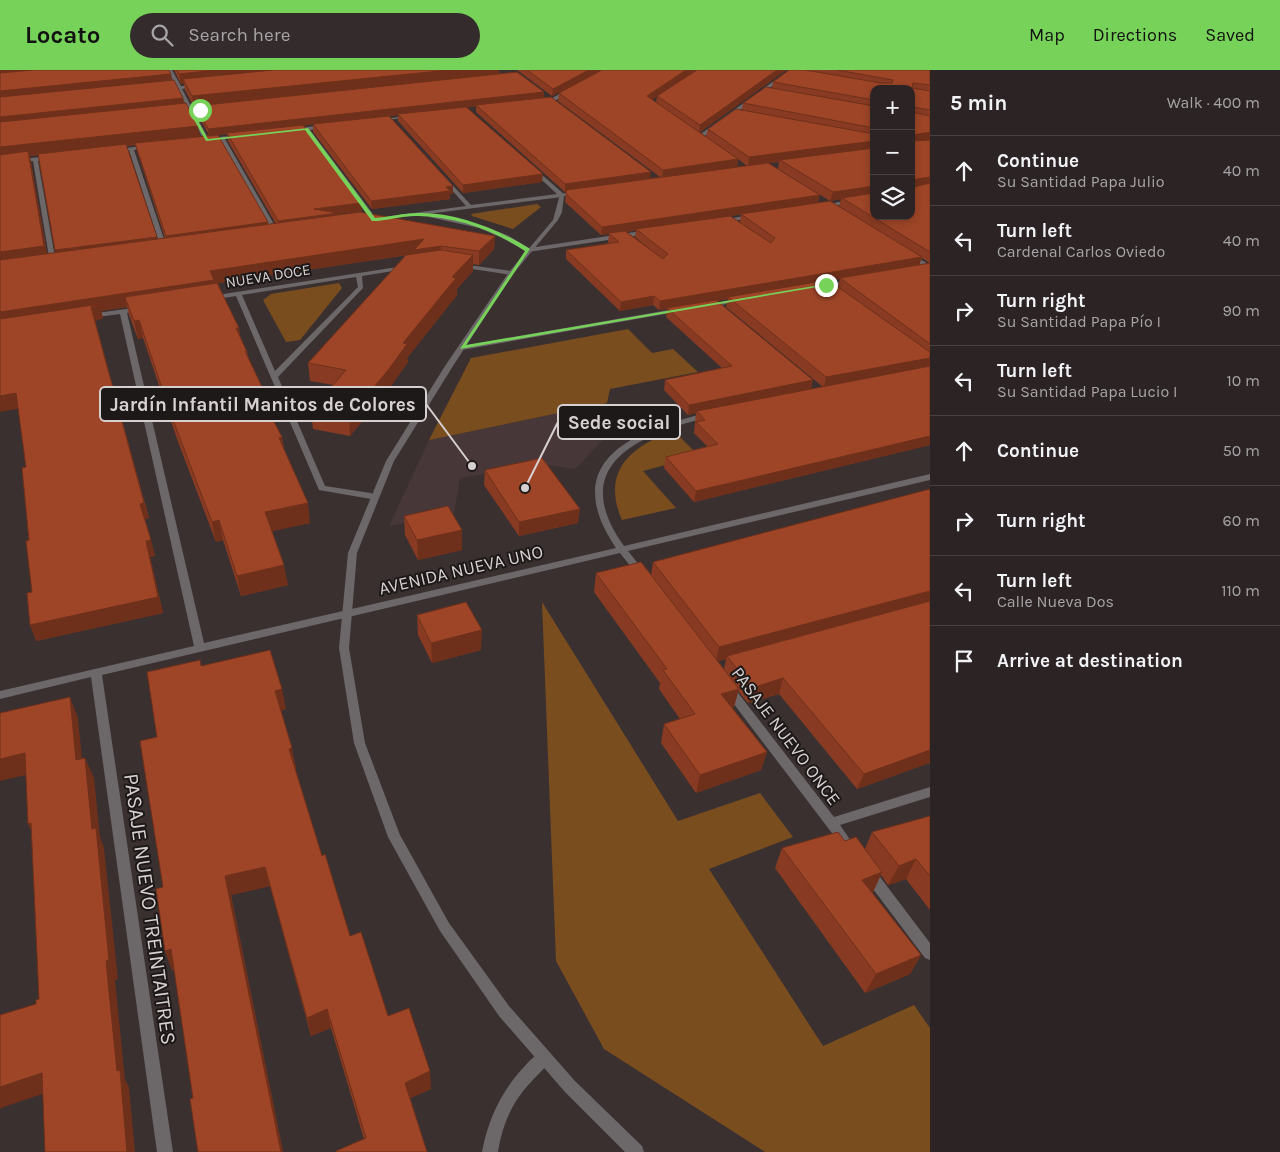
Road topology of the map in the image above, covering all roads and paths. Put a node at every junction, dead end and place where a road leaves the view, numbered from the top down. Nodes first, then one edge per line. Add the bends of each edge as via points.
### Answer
1 (170, 70) edge
2 (790, 71) edge
3 (798, 74) edge
4 (208, 84) edge
5 (578, 86) edge
6 (179, 87) junction
7 (160, 89) edge
8 (761, 91) junction
9 (770, 93) edge
10 (536, 102) edge
11 (200, 110) edge
12 (191, 111) junction
13 (181, 112) edge
14 (732, 113) junction
15 (742, 115) edge
16 (420, 116) edge
17 (391, 119) junction
18 (372, 121) edge
19 (334, 125) edge
20 (397, 126) edge
21 (306, 128) junction
22 (288, 130) edge
23 (691, 131) edge
24 (250, 135) edge
25 (700, 137) junction
26 (222, 138) junction
27 (206, 140) junction
28 (197, 141) edge
29 (707, 142) edge
30 (159, 145) edge
31 (131, 148) junction
32 (112, 151) edge
33 (54, 157) edge
34 (36, 159) junction
35 (0, 163) edge
36 (526, 163) edge
37 (440, 174) edge
38 (581, 193) edge
39 (562, 195) junction
40 (870, 199) edge
41 (821, 200) edge
42 (828, 204) junction
43 (470, 207) junction
44 (810, 207) edge
45 (836, 210) edge
46 (417, 214) junction
47 (765, 214) edge
48 (374, 220) junction
49 (729, 220) junction
50 (364, 221) edge
51 (710, 222) edge
52 (737, 225) edge
53 (654, 231) edge
54 (286, 232) edge
55 (276, 233) junction
56 (267, 234) edge
57 (626, 235) junction
58 (634, 241) edge
59 (174, 247) edge
60 (164, 248) junction
61 (155, 249) edge
62 (528, 250) junction
63 (901, 250) edge
64 (62, 262) edge
65 (53, 263) junction
66 (44, 264) edge
67 (449, 264) edge
68 (414, 267) edge
69 (930, 268) edge
70 (915, 270) edge
71 (511, 274) junction
72 (359, 275) junction
73 (866, 279) edge
74 (826, 285) junction
75 (808, 288) edge
76 (834, 291) edge
77 (238, 294) junction
78 (200, 300) edge
79 (744, 300) edge
80 (716, 304) junction
81 (152, 307) edge
82 (696, 308) edge
83 (687, 309) edge
84 (724, 310) edge
85 (123, 311) junction
86 (85, 317) edge
87 (462, 348) junction
88 (274, 376) junction
89 (720, 413) edge
90 (930, 477) edge
91 (371, 496) junction
92 (623, 549) junction
93 (649, 583) edge
94 (343, 615) junction
95 (200, 648) junction
96 (96, 673) junction
97 (719, 676) edge
98 (0, 695) edge
99 (930, 792) edge
100 (831, 824) junction
101 (930, 954) edge
102 (544, 1058) junction
103 (165, 1152) edge
104 (490, 1152) edge
105 (636, 1152) edge

1 - 6 street
2 - 3 street
2 - 8 street
4 - 6 street
5 - 10 street via 550,100
6 - 7 street
6 - 12 street
8 - 9 street
8 - 14 street
11 - 12 street
12 - 13 street
12 - 27 street
14 - 15 street
14 - 25 street
16 - 17 street
17 - 18 street
17 - 20 street
19 - 21 street
21 - 22 street
21 - 48 street
23 - 25 street
24 - 26 street
25 - 29 street
26 - 27 street
26 - 55 street
27 - 28 street
30 - 31 street
31 - 32 street
31 - 60 street
33 - 34 street
34 - 35 street
34 - 65 street
36 - 39 street
37 - 43 street
38 - 39 street
39 - 43 street
39 - 62 street via 557,218
40 - 42 street
41 - 42 street
42 - 44 street
42 - 45 street
43 - 46 street
46 - 48 street
46 - 62 street via 484,227 505,235
47 - 49 street
48 - 50 street
49 - 51 street
49 - 52 street
53 - 57 street
54 - 55 street
55 - 56 street
57 - 58 street
57 - 62 street
59 - 60 street
60 - 61 street
62 - 71 street
63 - 69 street
64 - 65 street
65 - 66 street
67 - 71 street
68 - 72 street, NUEVA DOCE
69 - 70 street
71 - 87 street
72 - 77 street, NUEVA DOCE
72 - 88 street via 361,287
73 - 74 street
74 - 75 street
74 - 76 street
77 - 78 street, NUEVA DOCE
77 - 88 street
79 - 80 street
80 - 82 street
80 - 84 street
81 - 85 street
83 - 87 street
85 - 86 street
85 - 95 street
87 - 91 street
88 - 91 street via 322,488
89 - 92 street via 657,428 628,444 611,461 601,482 602,513 609,530
90 - 92 street, AVENIDA NUEVA UNO
91 - 94 street via 352,552
92 - 93 street
92 - 94 street, AVENIDA NUEVA UNO
94 - 95 street, AVENIDA NUEVA UNO
94 - 102 street via 349,692 358,735 371,780 391,828 417,882 451,938 493,997
95 - 96 street, AVENIDA NUEVA UNO
96 - 98 street, AVENIDA NUEVA UNO
96 - 103 street, PASAJE NUEVO TREINTAITRES
97 - 100 street, PASAJE NUEVO ONCE
99 - 100 street
100 - 101 street, PASAJE NUEVO ONCE
102 - 104 street via 525,1074 510,1095
102 - 105 street

